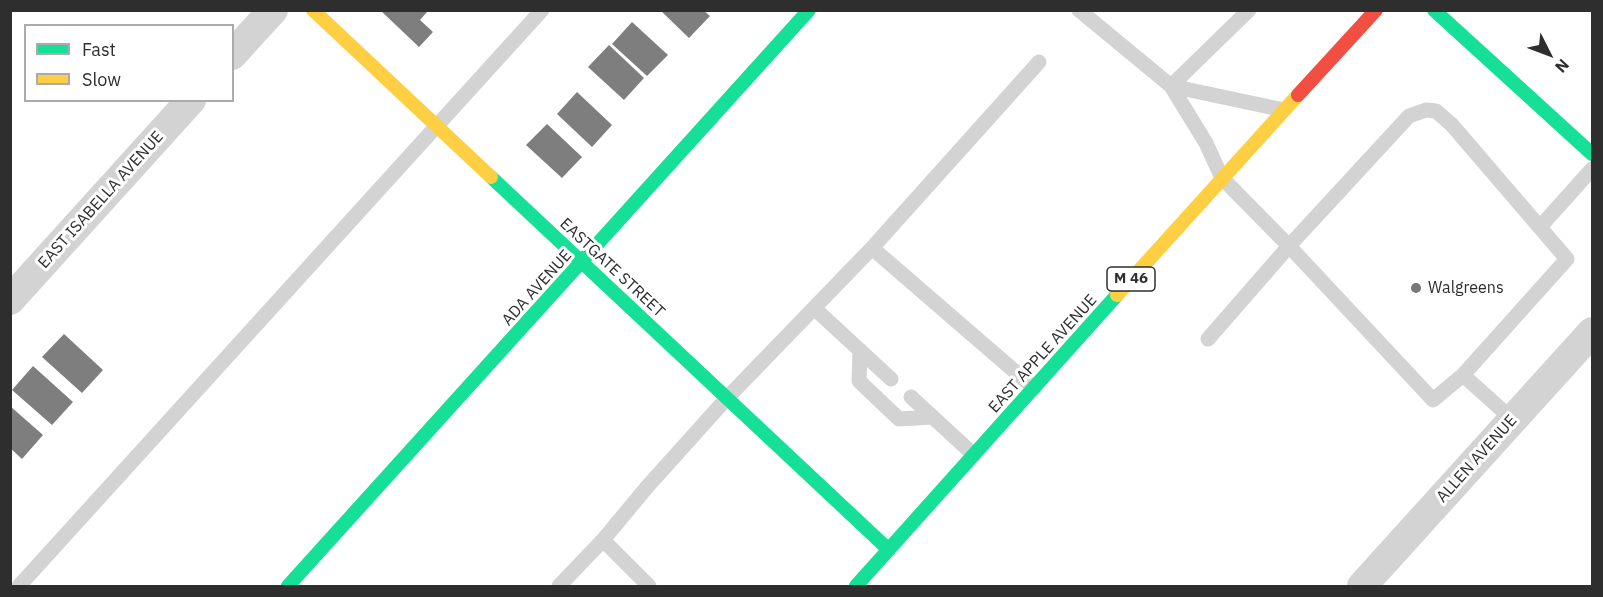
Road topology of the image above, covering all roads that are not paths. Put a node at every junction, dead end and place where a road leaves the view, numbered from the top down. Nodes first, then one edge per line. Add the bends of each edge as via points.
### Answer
1 (273, 10) edge
2 (313, 10) edge
3 (542, 10) edge
4 (809, 10) edge
5 (1079, 10) edge
6 (1249, 10) edge
7 (1376, 10) edge
8 (1434, 10) edge
9 (234, 53) edge
10 (1040, 62) dead end
11 (1171, 86) junction
12 (189, 102) edge
13 (1284, 110) junction
14 (437, 128) junction
15 (1593, 154) edge
16 (1593, 169) edge
17 (1222, 178) junction
18 (1540, 227) junction
19 (1289, 246) junction
20 (872, 248) junction
21 (582, 263) junction
22 (10, 300) edge
23 (814, 308) junction
24 (1593, 332) edge
25 (1208, 339) dead end
26 (860, 350) junction
27 (1463, 375) junction
28 (891, 379) dead end
29 (1034, 388) junction
30 (911, 397) dead end
31 (727, 398) junction
32 (933, 417) junction
33 (1513, 420) junction
34 (975, 455) junction
35 (603, 540) junction
36 (889, 550) junction
37 (19, 586) edge
38 (288, 586) edge
39 (559, 586) edge
40 (649, 586) edge
41 (856, 586) edge
42 (1362, 586) edge

1 - 9 street
2 - 14 street, EASTGATE STREET
3 - 14 lane
4 - 21 street, ADA AVENUE
5 - 11 lane
6 - 11 lane
7 - 13 street, EAST APPLE AVENUE / M 46
8 - 15 street
10 - 20 lane
11 - 13 lane
11 - 17 lane
12 - 22 street, EAST ISABELLA AVENUE
13 - 17 street, EAST APPLE AVENUE / M 46
14 - 21 street, EASTGATE STREET
14 - 37 lane
16 - 18 lane
17 - 19 lane
17 - 29 street, EAST APPLE AVENUE / M 46
18 - 19 lane via 1452,125 1436,111 1426,110 1409,116
18 - 27 lane via 1567,259
19 - 25 lane
19 - 27 lane via 1433,400
20 - 23 lane
20 - 29 lane
21 - 31 street, EASTGATE STREET
21 - 38 street, ADA AVENUE
23 - 26 lane
23 - 31 lane
24 - 33 street, ALLEN AVENUE
26 - 28 lane
26 - 32 lane via 859,381 899,419
27 - 33 lane
29 - 34 street, EAST APPLE AVENUE / M 46
30 - 32 lane
31 - 35 lane
31 - 36 street, EASTGATE STREET
32 - 34 lane
33 - 42 street, ALLEN AVENUE
34 - 36 street, EAST APPLE AVENUE / M 46
35 - 39 lane
35 - 40 lane
36 - 41 street, EAST APPLE AVENUE / M 46

